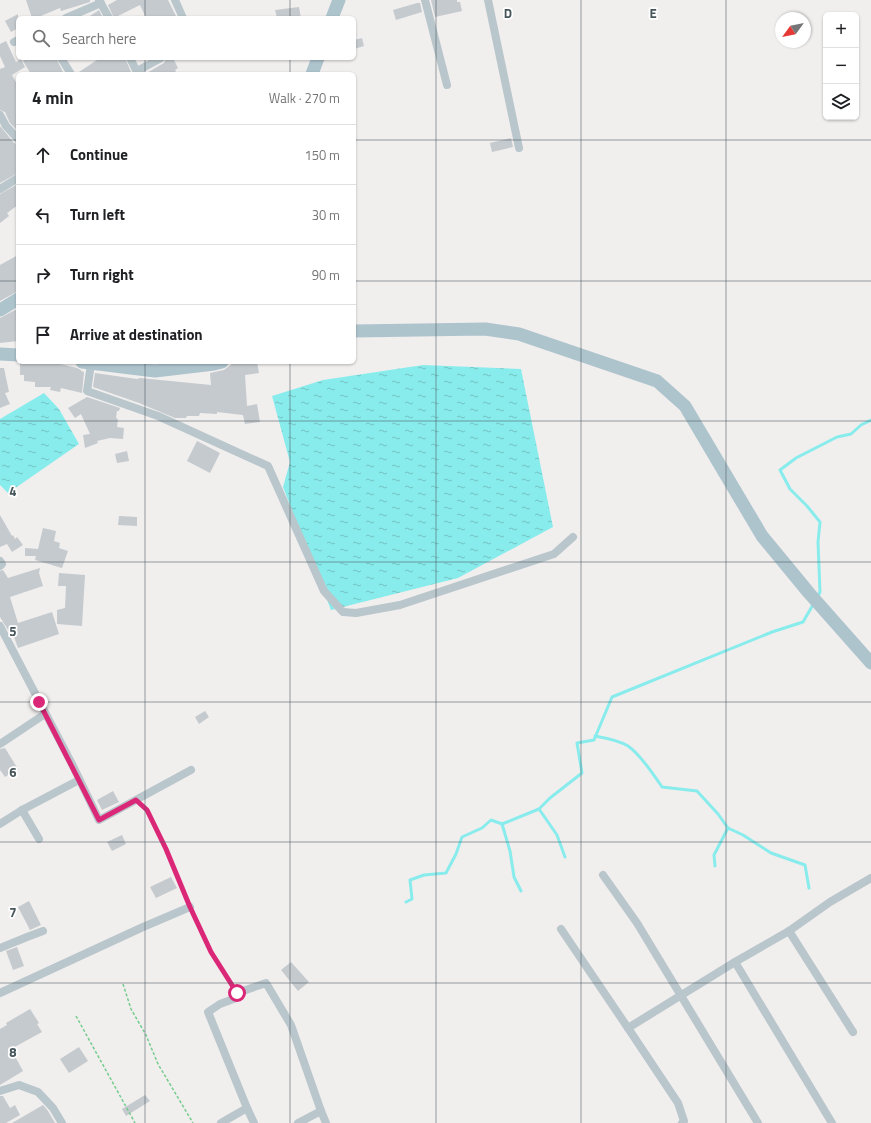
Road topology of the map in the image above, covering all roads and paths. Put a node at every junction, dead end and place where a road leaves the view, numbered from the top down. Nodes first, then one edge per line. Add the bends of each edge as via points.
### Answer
1 (175, 0) edge
2 (339, 0) edge
3 (425, 0) edge
4 (488, 0) edge
5 (100, 1) edge
6 (70, 16) edge
7 (108, 16) edge
8 (182, 16) edge
9 (333, 16) edge
10 (62, 60) edge
11 (131, 60) edge
12 (158, 60) edge
13 (317, 60) edge
14 (70, 72) edge
15 (137, 72) edge
16 (140, 72) edge
17 (313, 72) edge
18 (447, 85) dead end
19 (0, 115) edge
20 (16, 137) edge
21 (519, 148) dead end
22 (16, 179) edge
23 (0, 189) edge
24 (16, 300) edge
25 (0, 310) edge
26 (356, 330) edge
27 (0, 354) edge
28 (16, 355) edge
29 (87, 364) edge
30 (96, 364) edge
31 (209, 364) edge
32 (573, 537) dead end
33 (0, 561) edge
34 (0, 566) edge
35 (0, 626) edge
36 (871, 663) edge
37 (45, 714) junction
38 (0, 744) edge
39 (191, 770) dead end
40 (79, 780) junction
41 (136, 800) junction
42 (22, 810) junction
43 (0, 824) edge
44 (39, 839) dead end
45 (602, 875) dead end
46 (871, 878) edge
47 (190, 907) junction
48 (561, 929) dead end
49 (43, 931) dead end
50 (790, 931) junction
51 (0, 948) edge
52 (735, 962) junction
53 (123, 984) dead end
54 (0, 993) edge
55 (237, 993) junction
56 (681, 996) junction
57 (76, 1016) dead end
58 (628, 1028) junction
59 (853, 1032) dead end
60 (0, 1091) edge
61 (247, 1108) junction
62 (321, 1111) junction
63 (62, 1123) edge
64 (135, 1123) edge
65 (193, 1123) edge
66 (221, 1123) edge
67 (254, 1123) edge
68 (298, 1123) edge
69 (326, 1123) edge
70 (682, 1123) edge
71 (758, 1123) edge
72 (832, 1123) edge

1 - 8 street
2 - 9 main road
3 - 18 street
4 - 21 street
5 - 6 street
5 - 7 street
10 - 14 street
11 - 15 street
12 - 16 street
13 - 17 main road
19 - 20 street
22 - 23 street
24 - 25 main road
26 - 36 main road via 485,330 519,334 657,381 685,406 762,536
27 - 28 main road
29 - 32 street via 87,391 158,416 268,466 324,591 344,612 356,613 400,605 554,554
30 - 31 main road via 156,371
33 - 34 street
35 - 37 street
37 - 38 street
37 - 40 street
39 - 41 street
40 - 41 street via 99,820
40 - 42 street
41 - 47 path via 147,810
42 - 43 street
42 - 44 street
45 - 56 street via 637,923
46 - 50 street via 830,902
47 - 54 street
47 - 55 path via 211,952
48 - 58 street
49 - 51 street
50 - 52 street
50 - 59 street
52 - 56 street
52 - 72 street
53 - 65 path via 131,1009 146,1035 158,1064
55 - 61 street via 236,998 208,1012
55 - 62 street via 266,983 290,1025
56 - 58 street
56 - 71 street
57 - 64 path
58 - 70 street via 678,1103 684,1121
60 - 63 street via 19,1085 38,1092 53,1108
61 - 66 street
61 - 67 street
62 - 68 street
62 - 69 street

